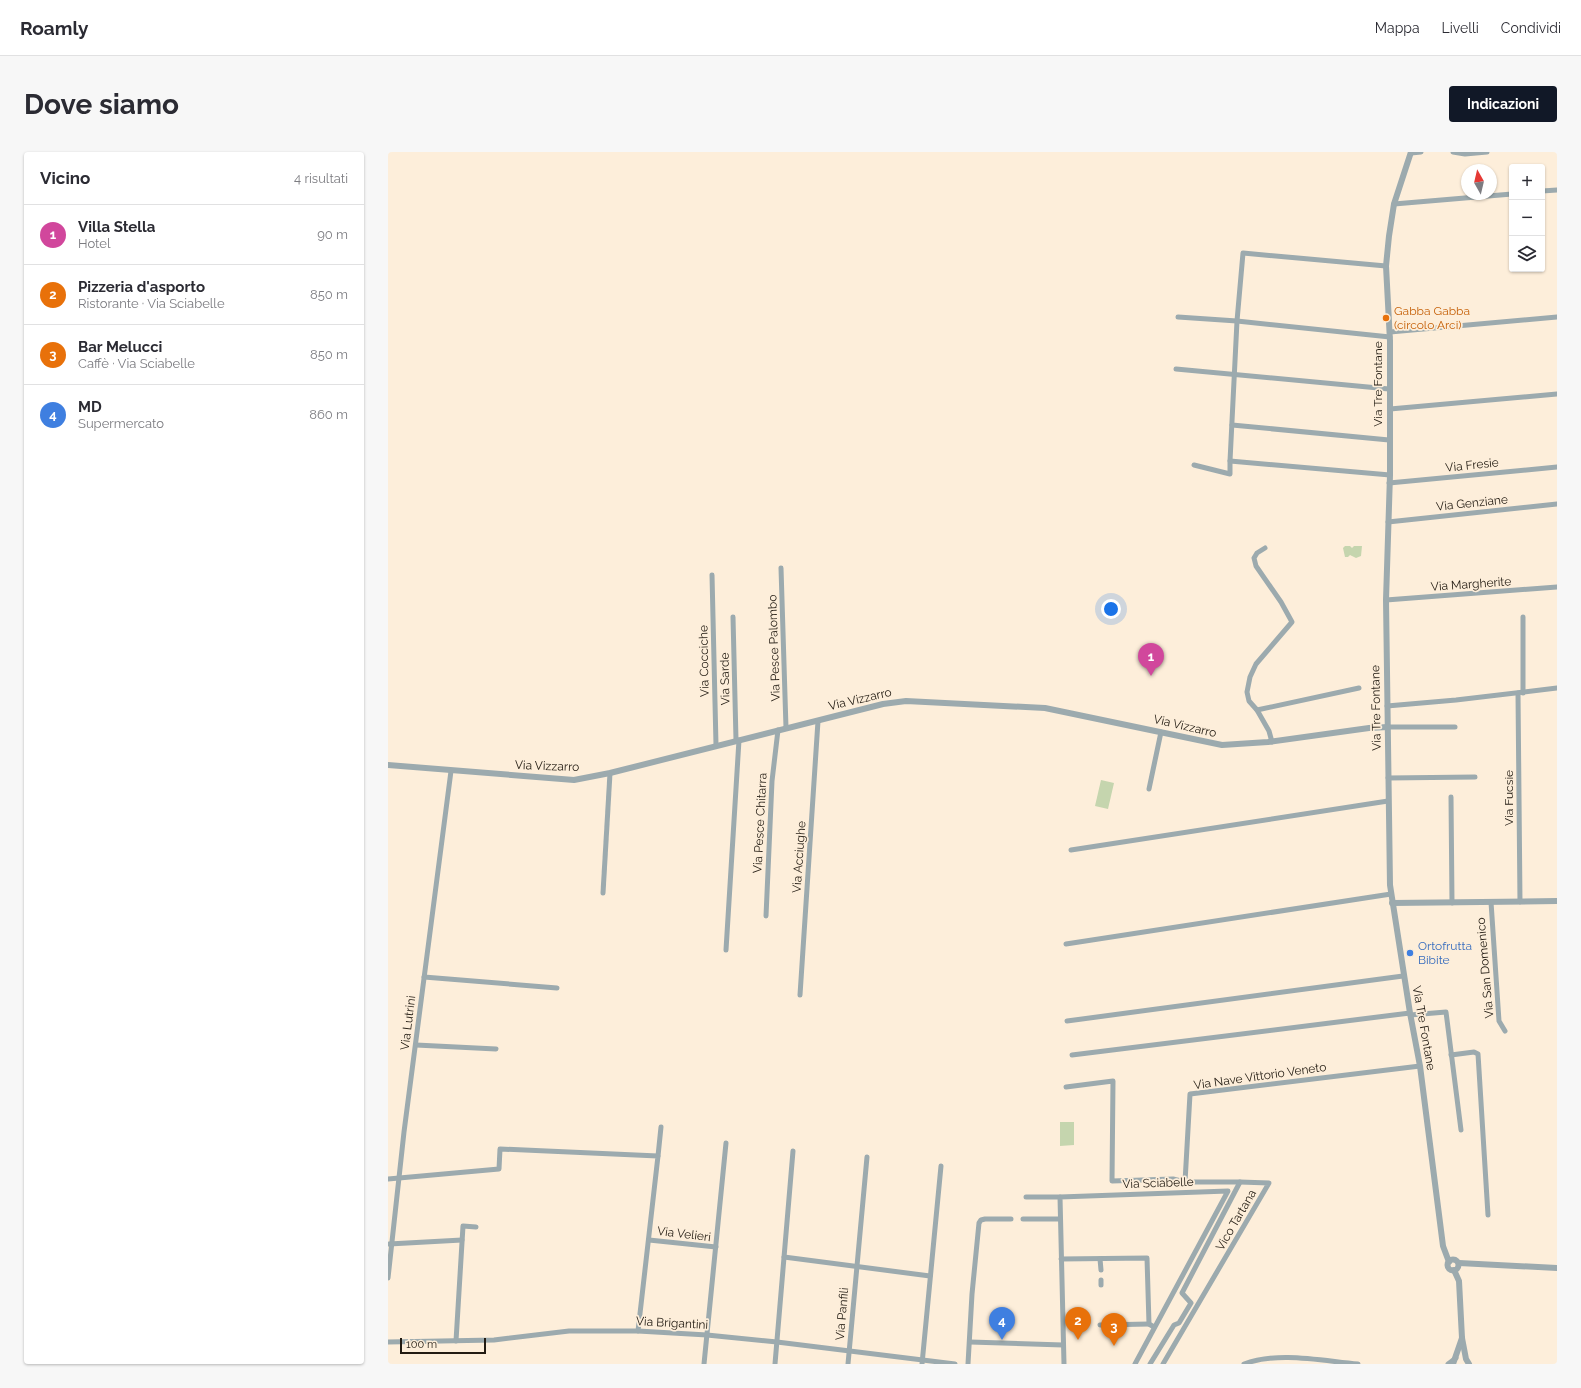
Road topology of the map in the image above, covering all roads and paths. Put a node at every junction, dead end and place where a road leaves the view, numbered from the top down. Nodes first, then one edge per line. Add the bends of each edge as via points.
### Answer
1 (1411, 152) edge
2 (1421, 152) edge
3 (1453, 152) edge
4 (1487, 152) edge
5 (1557, 190) edge
6 (1545, 191) edge
7 (1509, 194) edge
8 (1394, 204) junction
9 (1386, 266) junction
10 (1178, 317) dead end
11 (1557, 317) edge
12 (1237, 321) junction
13 (1390, 335) junction
14 (1176, 369) dead end
15 (1234, 375) junction
16 (1389, 389) junction
17 (1557, 394) edge
18 (1390, 409) junction
19 (1232, 425) junction
20 (1389, 440) junction
21 (1230, 462) junction
22 (1194, 465) dead end
23 (1557, 467) edge
24 (1390, 475) junction
25 (1389, 483) junction
26 (1557, 504) edge
27 (1388, 522) junction
28 (1265, 548) dead end
29 (781, 568) dead end
30 (712, 575) dead end
31 (1557, 587) edge
32 (1386, 600) junction
33 (733, 617) dead end
34 (1523, 617) dead end
35 (1359, 688) dead end
36 (1557, 688) edge
37 (1521, 693) junction
38 (1388, 706) junction
39 (1257, 710) junction
40 (818, 720) junction
41 (1388, 727) junction
42 (1455, 727) dead end
43 (786, 728) junction
44 (778, 730) junction
45 (1161, 732) junction
46 (738, 740) junction
47 (1272, 742) junction
48 (716, 745) junction
49 (388, 765) edge
50 (451, 771) junction
51 (610, 773) junction
52 (1475, 777) dead end
53 (1388, 778) junction
54 (1149, 789) dead end
55 (1451, 797) dead end
56 (1388, 801) junction
57 (1071, 850) dead end
58 (603, 893) dead end
59 (1391, 894) junction
60 (1557, 901) edge
61 (1490, 902) junction
62 (1520, 902) junction
63 (1392, 903) junction
64 (1452, 903) junction
65 (766, 916) dead end
66 (1066, 944) dead end
67 (726, 950) dead end
68 (1403, 976) junction
69 (424, 977) junction
70 (557, 988) dead end
71 (800, 995) dead end
72 (1410, 1014) junction
73 (1067, 1021) dead end
74 (1506, 1031) dead end
75 (416, 1045) junction
76 (496, 1049) dead end
77 (1072, 1055) dead end
78 (1451, 1055) junction
79 (1420, 1066) junction
80 (1066, 1087) dead end
81 (661, 1127) dead end
82 (1460, 1130) dead end
83 (726, 1143) dead end
84 (793, 1151) dead end
85 (658, 1156) junction
86 (867, 1156) dead end
87 (940, 1166) dead end
88 (399, 1177) junction
89 (388, 1179) edge
90 (1185, 1182) junction
91 (1240, 1182) junction
92 (1060, 1196) junction
93 (1026, 1197) dead end
94 (1488, 1215) dead end
95 (1011, 1219) dead end
96 (1023, 1219) dead end
97 (1060, 1219) junction
98 (476, 1227) dead end
99 (462, 1240) junction
100 (648, 1240) junction
101 (390, 1244) edge
102 (716, 1248) junction
103 (784, 1257) junction
104 (1061, 1259) junction
105 (1100, 1259) junction
106 (1449, 1262) junction
107 (1459, 1263) junction
108 (857, 1265) junction
109 (1557, 1268) edge
110 (1101, 1270) dead end
111 (1454, 1270) junction
112 (930, 1276) junction
113 (388, 1278) edge
114 (1149, 1324) junction
115 (1100, 1325) dead end
116 (1154, 1327) junction
117 (638, 1331) junction
118 (707, 1335) junction
119 (1462, 1338) junction
120 (456, 1341) junction
121 (388, 1342) edge
122 (777, 1342) junction
123 (970, 1342) junction
124 (1063, 1345) junction
125 (849, 1351) junction
126 (1456, 1357) junction
127 (922, 1362) edge
128 (1466, 1362) edge
129 (704, 1364) edge
130 (775, 1364) edge
131 (848, 1364) edge
132 (955, 1364) edge
133 (968, 1364) edge
134 (1064, 1364) edge
135 (1135, 1364) edge
136 (1150, 1364) edge
137 (1163, 1364) edge
138 (1244, 1364) edge
139 (1358, 1364) edge
140 (1448, 1364) edge
141 (1453, 1364) edge

1 - 2 street
1 - 8 street, Via Tre Fontane
3 - 4 street
5 - 6 street
7 - 8 street
8 - 9 street, Via Tre Fontane
9 - 12 street via 1243,252
9 - 13 street, Via Tre Fontane
10 - 12 street
11 - 13 street
12 - 13 street
12 - 15 street
13 - 16 street, Via Tre Fontane
14 - 15 street
15 - 16 street
15 - 19 street
16 - 18 street, Via Tre Fontane
17 - 18 street
18 - 20 street, Via Tre Fontane
19 - 20 street
19 - 21 street
20 - 24 street, Via Tre Fontane
21 - 22 street via 1230,474
21 - 24 street
23 - 25 street, Via Fresie
24 - 25 street, Via Tre Fontane
25 - 27 street, Via Tre Fontane
26 - 27 street, Via Genziane
27 - 32 street, Via Tre Fontane
28 - 39 street via 1254,558 1256,566 1292,622 1256,664 1250,677 1247,696
29 - 43 street, Via Pesce Palombo
30 - 48 street, Via Cocciche
31 - 32 street, Via Margherite
32 - 38 street, Via Tre Fontane
33 - 46 street, Via Sarde
34 - 37 street, Via Fucsie
35 - 39 street
36 - 37 street
37 - 38 street
37 - 62 street, Via Fucsie
38 - 41 street, Via Tre Fontane
39 - 47 street
40 - 43 street, Via Vizzarro
40 - 45 street, Via Vizzarro via 896,701 906,701 1045,708
40 - 71 street, Via Acciughe
41 - 42 street
41 - 47 street, Via Vizzarro
41 - 53 street, Via Tre Fontane
43 - 44 street, Via Vizzarro
44 - 46 street, Via Vizzarro
44 - 65 street, Via Pesce Chitarra via 772,781
45 - 47 street, Via Vizzarro via 1217,745
45 - 54 street
46 - 48 street, Via Vizzarro
46 - 67 street, Via Sarde
48 - 51 street, Via Vizzarro
49 - 50 street, Via Vizzarro
50 - 51 street, Via Vizzarro via 574,780
50 - 69 street, Via Lutrini
51 - 58 street
52 - 53 street
53 - 56 street, Via Tre Fontane
55 - 64 street
56 - 57 street
56 - 59 street, Via Tre Fontane
59 - 63 street, Via Tre Fontane
59 - 66 street
60 - 62 street, Via San Domenico
61 - 62 street, Via San Domenico
61 - 64 street, Via San Domenico
61 - 74 street, Via San Domenico via 1499,1021
63 - 64 street, Via San Domenico
63 - 68 street, Via Tre Fontane
68 - 72 street, Via Tre Fontane
68 - 73 street
69 - 70 street
69 - 75 street, Via Lutrini
72 - 77 street
72 - 78 street via 1446,1012
72 - 79 street, Via Tre Fontane
75 - 76 street
75 - 88 street, Via Lutrini
78 - 82 street
78 - 94 street via 1474,1052 1478,1054
79 - 90 street, Via Nave Vittorio Veneto via 1190,1094
79 - 106 street, Via Tre Fontane via 1444,1246
80 - 90 street, Vico Tartana via 1113,1081 1112,1181 1173,1179
81 - 85 street
83 - 102 street
84 - 103 street
85 - 88 street via 500,1149 499,1168
85 - 100 street
86 - 108 street, Via Panfili
87 - 112 street
88 - 89 street
88 - 101 street, Via Lutrini
90 - 91 street, Vico Tartana
91 - 136 street via 1182,1293 1191,1303
91 - 137 street, Vico Tartana via 1269,1183
92 - 93 street
92 - 97 street
92 - 116 street, Via Sciabelle via 1228,1191
95 - 123 street via 985,1219 979,1223
96 - 97 street
97 - 104 street
98 - 99 street via 463,1226
99 - 101 street
99 - 120 street
100 - 102 street, Via Velieri
100 - 117 street
101 - 113 street, Via Lutrini
102 - 118 street
103 - 108 street
103 - 122 street
104 - 105 street
104 - 124 street
105 - 110 street
105 - 114 street via 1147,1258
106 - 107 street via 1454,1259
106 - 111 street via 1448,1267
107 - 109 street
107 - 111 street via 1458,1268
108 - 112 street
108 - 125 street, Via Panfili
111 - 119 street via 1459,1281
112 - 127 street
114 - 115 street
114 - 116 street
116 - 135 street, Via Sciabelle
117 - 118 street, Via Brigantini
117 - 120 street, Via Brigantini via 569,1331 494,1340
118 - 122 street, Via Brigantini
118 - 129 street
119 - 126 street
119 - 128 street
120 - 121 street, Via Brigantini
122 - 125 street, Via Brigantini
122 - 130 street
123 - 124 street
123 - 133 street
124 - 134 street
125 - 127 street, Via Brigantini
125 - 131 street, Via Panfili
126 - 140 street
126 - 141 street
127 - 132 street, Via Brigantini
138 - 139 street via 1263,1358

